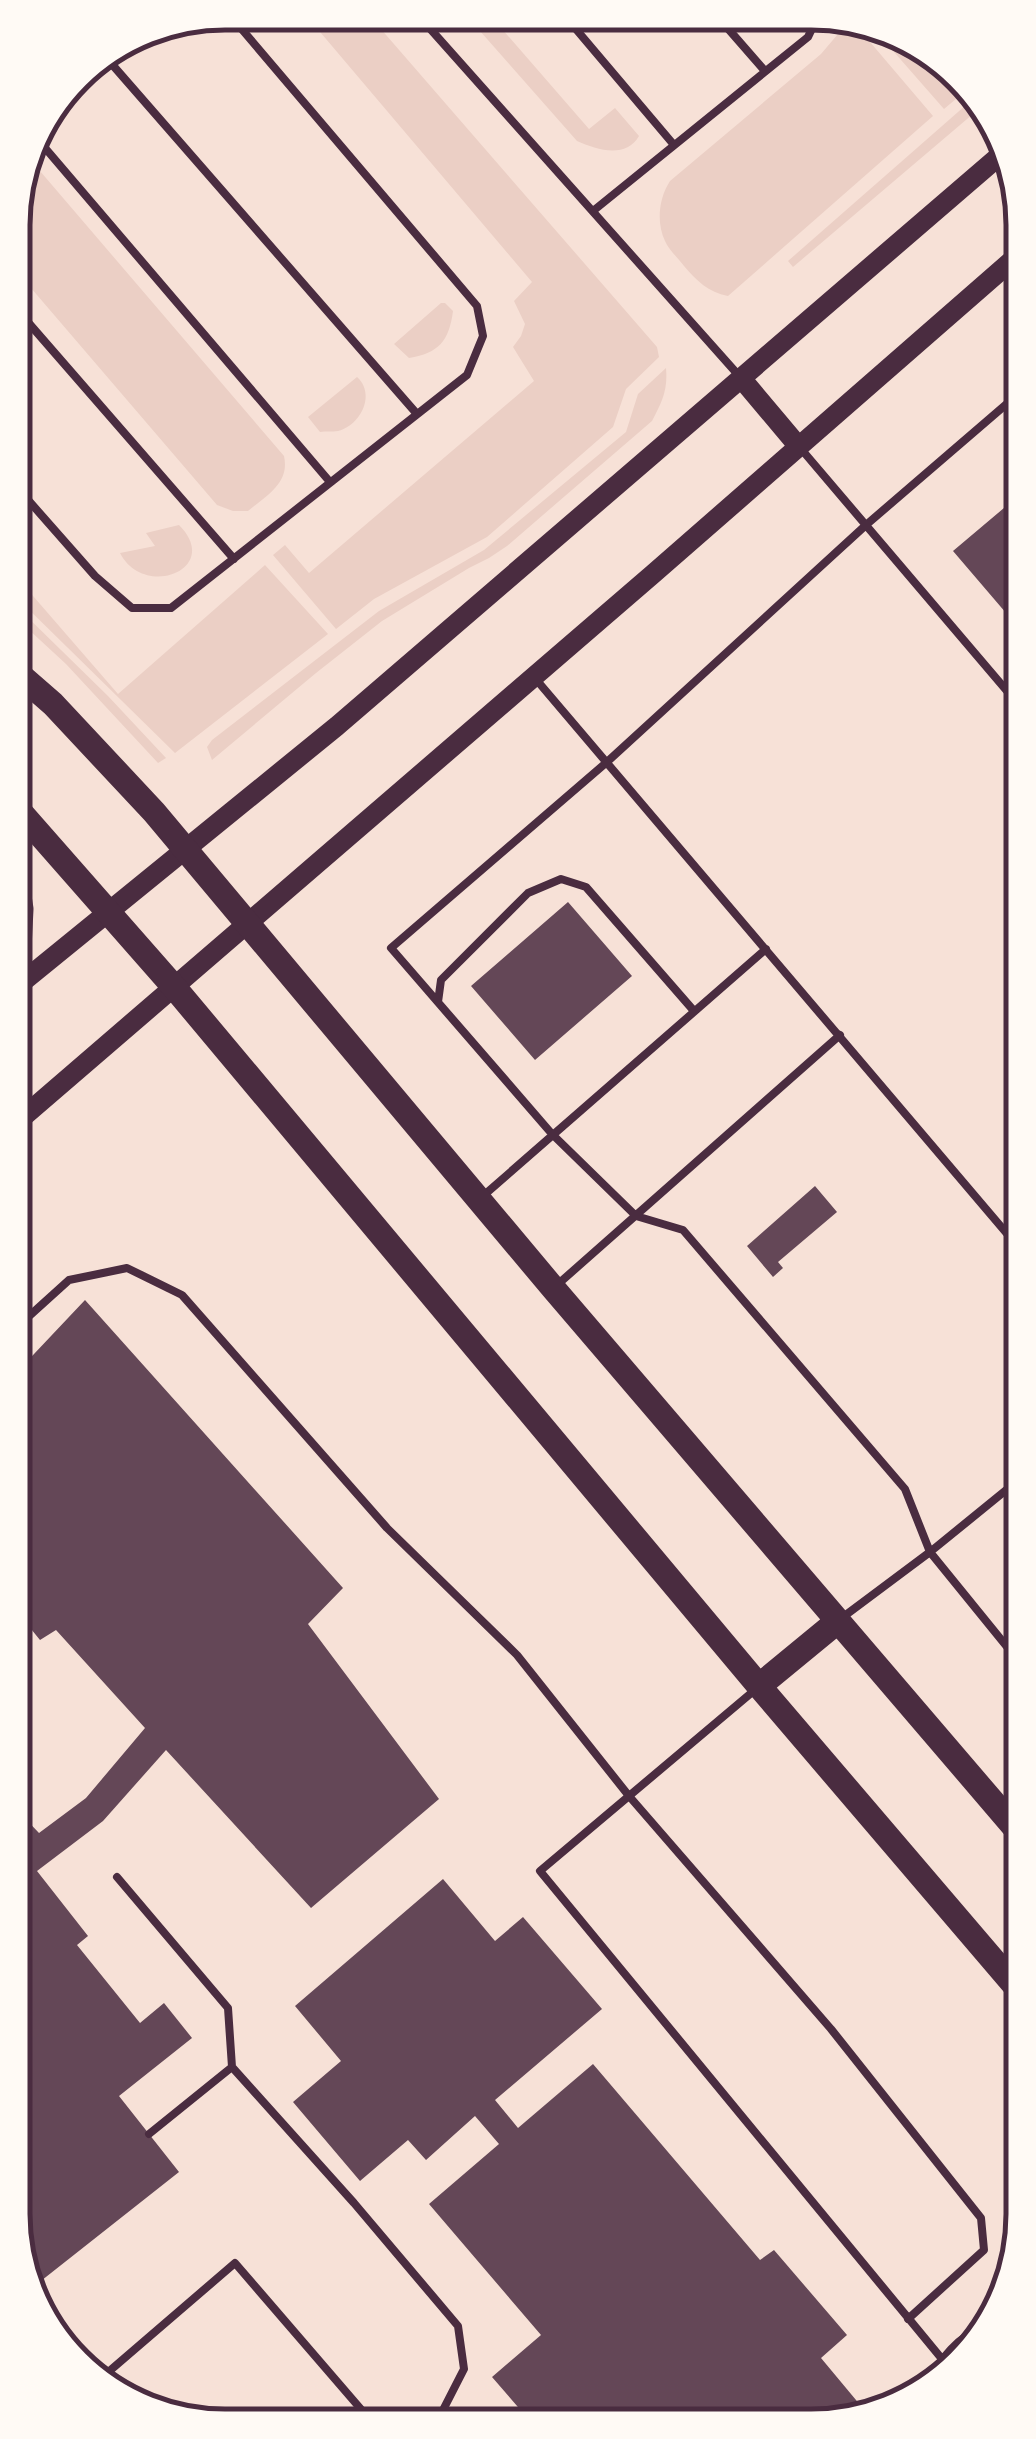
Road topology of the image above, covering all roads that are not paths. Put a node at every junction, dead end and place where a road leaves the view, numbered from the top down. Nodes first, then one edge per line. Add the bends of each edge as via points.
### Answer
1 (243, 30) edge
2 (430, 30) edge
3 (577, 30) edge
4 (730, 30) edge
5 (811, 30) edge
6 (113, 66) edge
7 (765, 72) junction
8 (674, 145) junction
9 (46, 149) edge
10 (994, 160) edge
11 (593, 211) junction
12 (1006, 266) edge
13 (30, 325) edge
14 (741, 378) junction
15 (1006, 404) edge
16 (417, 414) junction
17 (799, 446) junction
18 (330, 482) junction
19 (30, 502) edge
20 (866, 525) junction
21 (234, 559) junction
22 (534, 676) junction
23 (30, 685) edge
24 (1006, 690) edge
25 (607, 762) junction
26 (30, 823) edge
27 (186, 851) junction
28 (108, 911) junction
29 (248, 924) junction
30 (766, 949) junction
31 (30, 975) edge
32 (174, 987) junction
33 (438, 1002) junction
34 (694, 1011) junction
35 (840, 1035) junction
36 (30, 1111) edge
37 (552, 1134) junction
38 (479, 1199) junction
39 (636, 1216) junction
40 (1006, 1232) edge
41 (553, 1288) junction
42 (30, 1315) edge
43 (1006, 1490) edge
44 (930, 1552) junction
45 (838, 1621) junction
46 (1006, 1646) edge
47 (759, 1686) junction
48 (629, 1796) junction
49 (1006, 1817) edge
50 (117, 1876) dead end
51 (1006, 1975) edge
52 (232, 2067) junction
53 (149, 2134) dead end
54 (908, 2318) junction
55 (942, 2359) edge
56 (110, 2371) edge
57 (361, 2409) edge
58 (444, 2409) edge

1 - 16 lane via 477,306 484,336 467,375
2 - 11 lane
3 - 8 lane
4 - 7 lane
5 - 7 lane
6 - 16 lane
7 - 8 lane
8 - 11 lane
9 - 18 lane
10 - 14 main road
11 - 14 lane
12 - 17 main road
13 - 21 lane
14 - 17 main road
14 - 27 main road
15 - 20 lane
16 - 18 lane
17 - 20 lane
17 - 22 main road
18 - 21 lane
19 - 21 lane via 132,608 171,608
20 - 24 lane
20 - 25 lane
22 - 25 lane
22 - 29 main road
23 - 27 main road
25 - 30 lane
25 - 33 lane via 391,948
26 - 28 main road
27 - 28 main road
27 - 29 main road
28 - 31 main road
28 - 32 main road
29 - 32 main road
29 - 38 main road
30 - 34 lane
30 - 35 lane
32 - 36 main road
32 - 47 main road
33 - 34 lane via 441,980 528,893 561,879 586,887
33 - 37 lane
34 - 37 lane
35 - 39 lane
35 - 40 lane
37 - 38 lane
37 - 39 lane
38 - 41 main road
39 - 41 lane
39 - 44 lane via 682,1230 905,1490
41 - 45 main road
42 - 48 lane via 69,1280 127,1268 182,1295 387,1528 517,1655
43 - 44 lane
44 - 45 lane
44 - 46 lane
45 - 47 main road
45 - 49 main road
47 - 48 lane
47 - 51 main road
48 - 54 lane via 831,2029 980,2218 984,2250
48 - 54 lane via 540,1871
50 - 52 lane via 228,2008
52 - 53 lane
52 - 58 lane via 458,2326 464,2369
54 - 55 lane
56 - 57 lane via 235,2263

